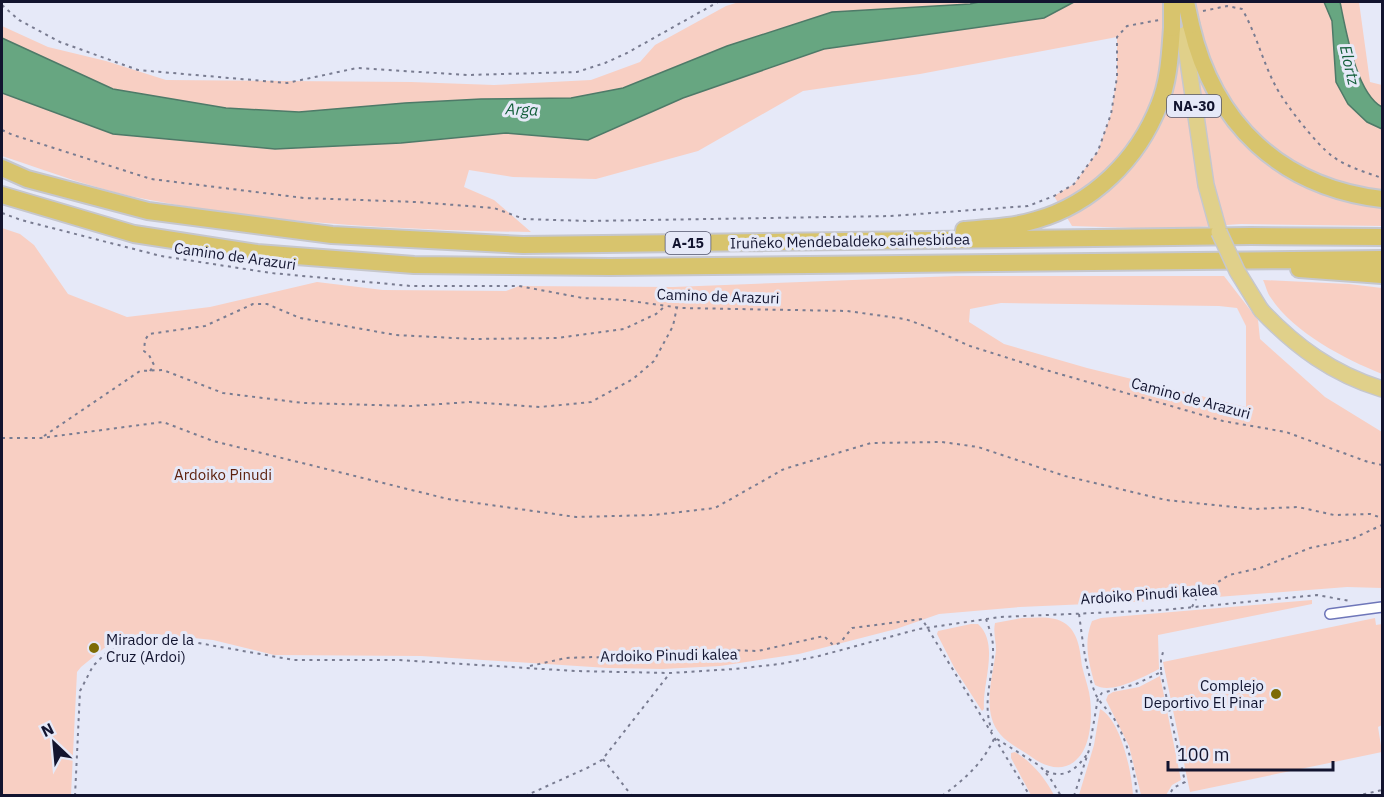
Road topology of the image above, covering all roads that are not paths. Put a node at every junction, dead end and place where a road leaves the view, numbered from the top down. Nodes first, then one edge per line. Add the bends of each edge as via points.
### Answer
1 (1172, 2) edge
2 (1180, 2) edge
3 (1181, 19) edge
4 (2, 168) edge
5 (2, 195) edge
6 (1383, 199) edge
7 (1383, 237) edge
8 (788, 243) junction
9 (1383, 259) edge
10 (1267, 260) junction
11 (1383, 275) edge
12 (1383, 389) edge
13 (1383, 607) edge
14 (1330, 614) dead end

1 - 3 highway, bridge
2 - 3 highway, NA-30
3 - 6 highway via 1207,76 1252,141 1312,181
3 - 8 highway via 1160,104 1143,138 1110,178 1080,200 1036,220 1003,227
3 - 12 highway, NA-30, bridge via 1206,184 1219,232 1237,271 1283,334 1342,374
4 - 8 highway, Iruñeko Mendebaldeko saihesbidea / A-15 via 27,179 148,211 332,235 523,245
5 - 10 highway, Iruñeko Mendebaldeko saihesbidea / A-15 via 134,234 257,253 414,266
7 - 8 highway, Iruñeko Mendebaldeko saihesbidea / A-15
9 - 10 highway, Iruñeko Mendebaldeko saihesbidea / A-15
10 - 11 highway via 1295,269
13 - 14 street

